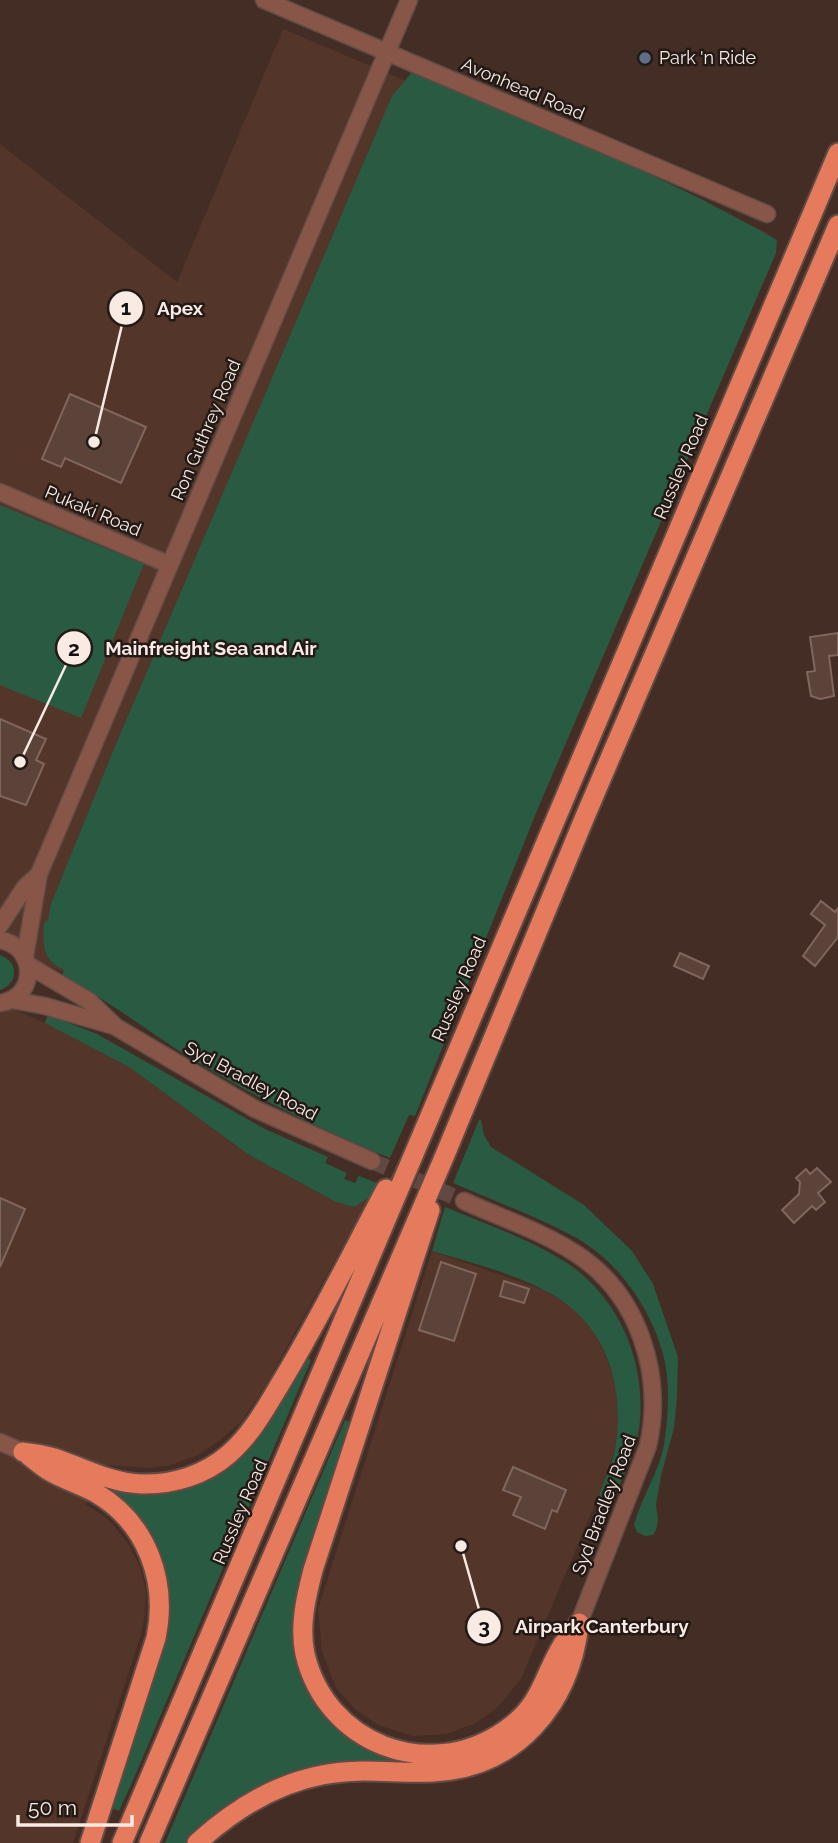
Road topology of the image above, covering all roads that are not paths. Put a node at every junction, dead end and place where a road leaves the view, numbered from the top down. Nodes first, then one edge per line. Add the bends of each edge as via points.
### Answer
1 (264, 0) edge
2 (409, 0) edge
3 (387, 52) junction
4 (836, 155) edge
5 (767, 214) dead end
6 (838, 225) edge
7 (0, 492) edge
8 (170, 565) junction
9 (38, 874) junction
10 (0, 925) edge
11 (0, 940) edge
12 (27, 961) junction
13 (4, 1003) edge
14 (116, 1027) junction
15 (441, 1086) junction
16 (445, 1155) junction
17 (372, 1161) tunnel mouth
18 (464, 1201) tunnel mouth
19 (0, 1442) edge
20 (23, 1452) junction
21 (579, 1623) junction
22 (90, 1843) edge
23 (122, 1843) edge
24 (149, 1843) edge
25 (197, 1843) edge

1 - 3 street, Avonhead Road
2 - 3 street, Ron Guthrey Road
3 - 5 street, Avonhead Road
3 - 8 street, Ron Guthrey Road
4 - 15 highway, Russley Road
6 - 16 highway
7 - 8 street, Pukaki Road
8 - 9 street, Ron Guthrey Road
9 - 10 street, Ron Guthrey Road
9 - 12 street, Ron Guthrey Road
11 - 12 street, Syd Bradley Road via 13,944
12 - 13 street, Ron Guthrey Road via 26,985
12 - 14 street, Syd Bradley Road via 89,1001
13 - 14 street, Syd Bradley Road via 45,1006
14 - 17 street, Syd Bradley Road via 255,1109
15 - 20 highway via 326,1305 264,1412 230,1453 189,1478 140,1484
15 - 23 highway, Russley Road
16 - 21 highway via 425,1231 313,1570 305,1603 305,1654 314,1681 348,1726 391,1749 413,1754 452,1753 487,1741 519,1719 541,1692 562,1645
16 - 24 highway
18 - 21 street, Syd Bradley Road via 559,1244 595,1269 625,1304 650,1360 654,1395 649,1446
19 - 20 street
20 - 22 highway via 119,1509 136,1529 157,1573 160,1607 156,1638
21 - 25 highway via 576,1650 550,1707 530,1732 502,1753 451,1771 321,1775 270,1792

